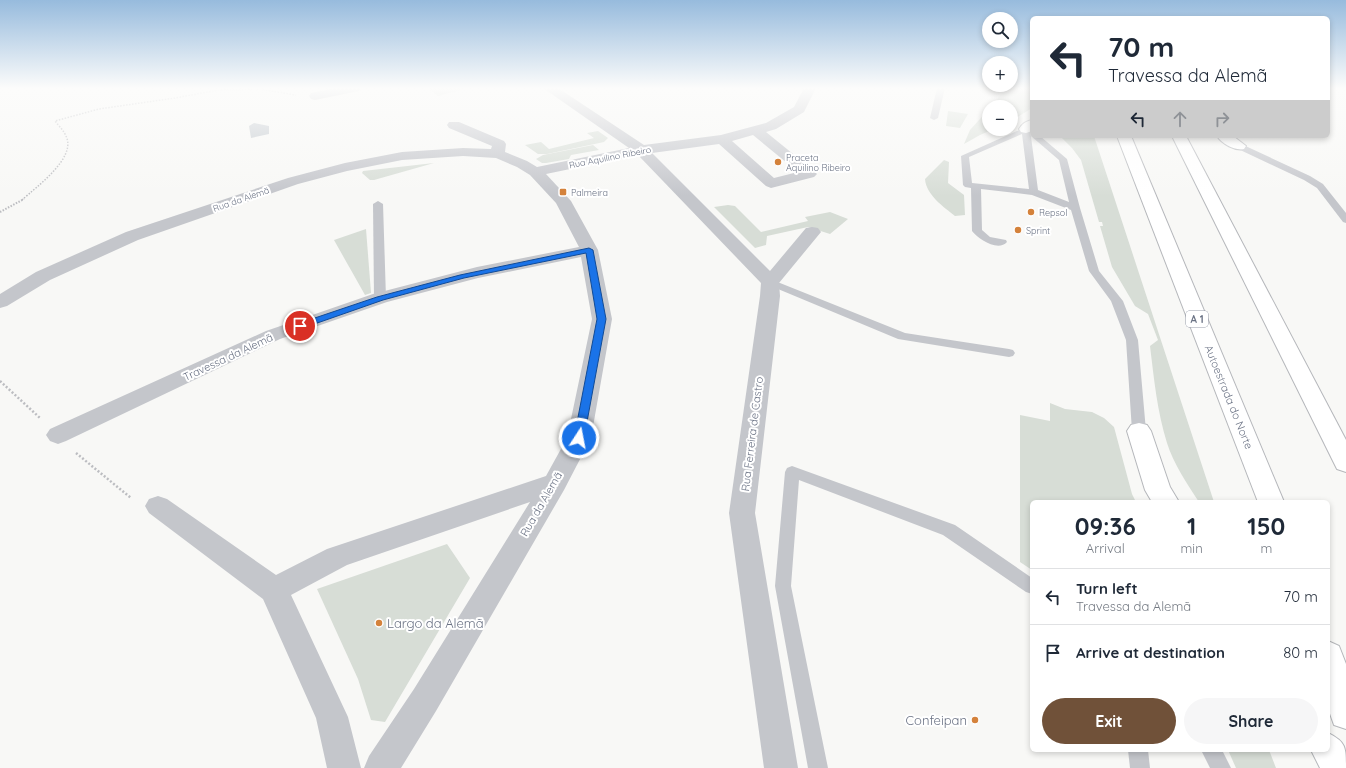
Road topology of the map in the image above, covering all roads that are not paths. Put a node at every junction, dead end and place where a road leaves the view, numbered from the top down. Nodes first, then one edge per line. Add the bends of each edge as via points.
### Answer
1 (602, 124) edge
2 (775, 124) edge
3 (454, 125) dead end
4 (755, 130) junction
5 (1030, 131) edge
6 (1030, 132) edge
7 (1039, 138) edge
8 (1125, 138) edge
9 (1180, 138) edge
10 (1227, 138) edge
11 (722, 139) junction
12 (1239, 146) joint
13 (641, 150) junction
14 (498, 154) junction
15 (535, 172) junction
16 (976, 185) junction
17 (1034, 192) junction
18 (378, 204) dead end
19 (1075, 208) junction
20 (1346, 220) edge
21 (812, 232) dead end
22 (1002, 242) dead end
23 (589, 250) junction
24 (770, 282) junction
25 (380, 298) junction
26 (0, 302) edge
27 (1009, 353) dead end
28 (1139, 431) joint
29 (58, 435) dead end
30 (1346, 463) edge
31 (555, 482) junction
32 (1165, 500) edge
33 (1270, 500) edge
34 (158, 506) dead end
35 (1030, 586) edge
36 (274, 590) junction
37 (1330, 662) edge
38 (1346, 713) edge
39 (1138, 752) edge
40 (1212, 752) edge
41 (1329, 752) edge
42 (344, 768) edge
43 (381, 768) edge
44 (781, 768) edge
45 (818, 768) edge
46 (1140, 768) edge
47 (1221, 768) edge
48 (1340, 768) edge

1 - 13 street
2 - 4 street, Rua Aquilino Ribeiro
3 - 14 street via 499,144
4 - 11 street, Rua Aquilino Ribeiro
4 - 11 street via 809,174 771,183
5 - 16 lane via 965,156 968,184
6 - 17 lane via 1026,138
7 - 19 lane via 1063,159
8 - 33 highway, Autoestrada do Norte / A 1
9 - 30 highway
10 - 12 highway
11 - 13 street, Rua Aquilino Ribeiro
12 - 20 lane via 1320,186
13 - 15 street, Rua Aquilino Ribeiro
13 - 24 street
14 - 15 street, Rua da Alemã
14 - 26 street, Rua da Alemã via 463,152 402,156 345,167 293,181 132,236 43,276
15 - 23 street, Rua da Alemã via 563,201
16 - 17 lane
16 - 22 lane via 976,231 987,240
17 - 19 lane
18 - 25 lane
19 - 28 lane via 1094,271 1117,301 1132,340
21 - 24 street
23 - 25 street, Travessa da Alemã via 477,273
23 - 31 street, Rua da Alemã via 602,319 579,438
24 - 27 lane via 902,336
24 - 44 street, Rua Ferreira de Castro via 742,513
25 - 29 street, Travessa da Alemã via 273,335
28 - 32 highway via 1158,490
31 - 36 street via 337,557
31 - 43 street, Rua da Alemã via 425,700
34 - 36 street
35 - 45 lane via 949,530 792,472 783,586
36 - 42 street via 332,717
37 - 38 highway
39 - 46 lane
40 - 47 lane
41 - 48 highway

